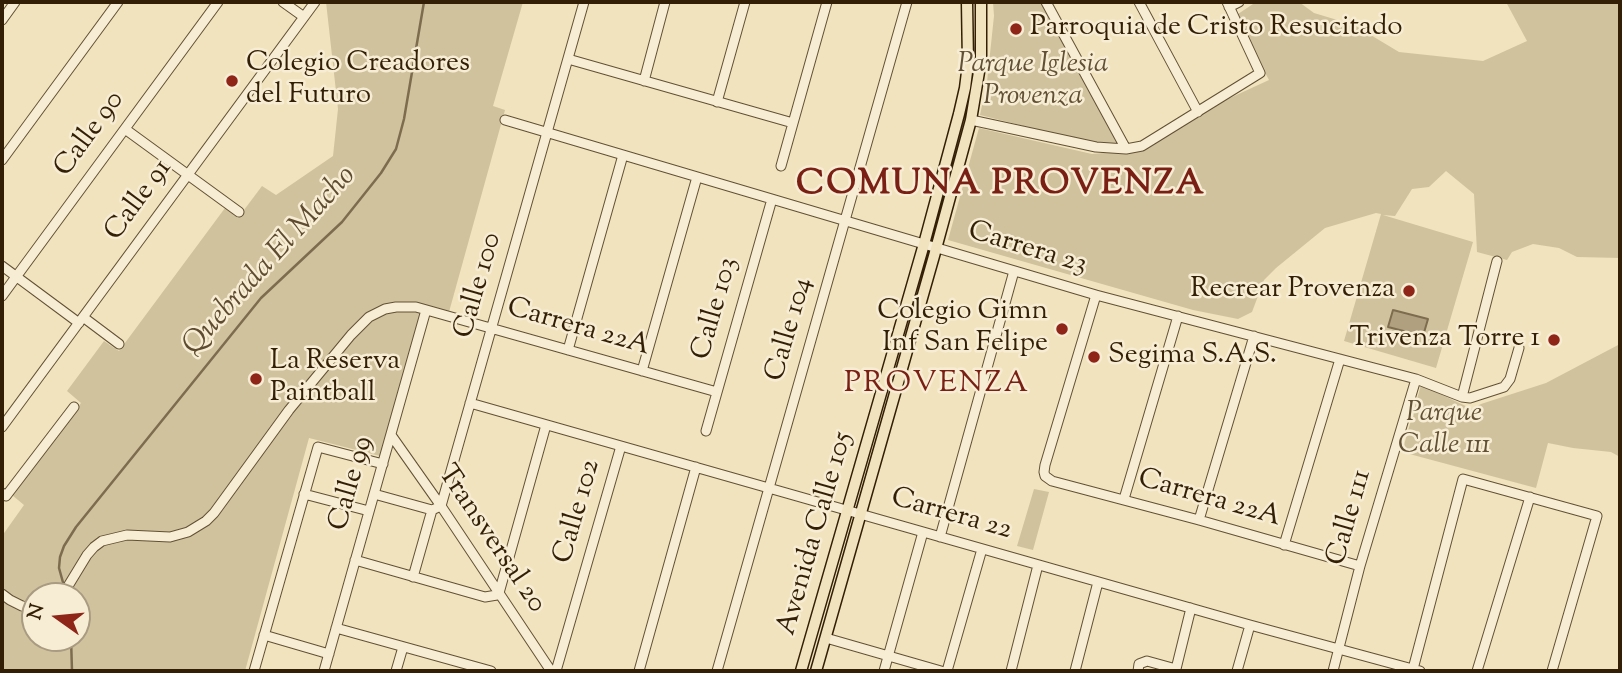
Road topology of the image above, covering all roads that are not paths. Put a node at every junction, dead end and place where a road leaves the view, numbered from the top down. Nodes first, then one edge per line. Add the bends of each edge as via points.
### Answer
1 (15, 2) edge
2 (118, 2) edge
3 (218, 2) edge
4 (282, 2) edge
5 (315, 2) edge
6 (584, 2) edge
7 (666, 2) edge
8 (745, 2) edge
9 (827, 2) edge
10 (907, 2) edge
11 (967, 2) edge
12 (981, 2) edge
13 (1046, 2) edge
14 (1139, 2) edge
15 (1239, 2) edge
16 (1228, 4) edge
17 (303, 17) junction
18 (2, 20) edge
19 (568, 59) junction
20 (644, 81) junction
21 (717, 102) junction
22 (1198, 112) junction
23 (505, 120) dead end
24 (971, 120) junction
25 (793, 123) junction
26 (124, 129) junction
27 (547, 132) junction
28 (1126, 149) junction
29 (623, 155) junction
30 (2, 160) edge
31 (781, 166) dead end
32 (187, 175) junction
33 (697, 177) junction
34 (772, 199) junction
35 (239, 212) dead end
36 (846, 221) junction
37 (924, 244) junction
38 (937, 247) junction
39 (1497, 261) dead end
40 (2, 265) edge
41 (1014, 271) junction
42 (16, 276) junction
43 (1096, 295) junction
44 (2, 296) edge
45 (426, 310) junction
46 (1178, 316) junction
47 (81, 320) junction
48 (492, 328) junction
49 (1254, 336) junction
50 (119, 344) dead end
51 (1518, 348) dead end
52 (568, 350) junction
53 (1340, 359) junction
54 (642, 371) junction
55 (1416, 379) junction
56 (717, 392) junction
57 (1462, 397) junction
58 (470, 403) junction
59 (74, 407) dead end
60 (546, 425) junction
61 (2, 427) edge
62 (706, 431) dead end
63 (391, 435) junction
64 (621, 446) junction
65 (383, 464) junction
66 (696, 467) junction
67 (770, 488) junction
68 (304, 494) junction
69 (4, 495) edge
70 (374, 495) junction
71 (1530, 497) junction
72 (1124, 499) junction
73 (437, 508) junction
74 (847, 510) junction
75 (369, 511) junction
76 (861, 514) junction
77 (1199, 520) junction
78 (923, 532) junction
79 (940, 537) junction
80 (1284, 545) junction
81 (982, 549) junction
82 (355, 560) junction
83 (1038, 565) junction
84 (1360, 566) junction
85 (413, 577) junction
86 (71, 582) edge
87 (1098, 582) junction
88 (499, 593) junction
89 (2, 594) edge
90 (6, 602) edge
91 (1191, 608) junction
92 (1250, 625) junction
93 (336, 628) junction
94 (264, 635) junction
95 (826, 638) junction
96 (403, 647) junction
97 (1339, 648) junction
98 (329, 653) junction
99 (889, 656) junction
100 (467, 668) edge
101 (1176, 670) edge
102 (1416, 670) edge
103 (254, 671) edge
104 (324, 671) edge
105 (396, 671) edge
106 (491, 671) edge
107 (551, 671) edge
108 (556, 671) edge
109 (639, 671) edge
110 (718, 671) edge
111 (801, 671) edge
112 (817, 671) edge
113 (884, 671) edge
114 (941, 671) edge
115 (947, 671) edge
116 (1011, 671) edge
117 (1074, 671) edge
118 (1138, 671) edge
119 (1237, 671) edge
120 (1333, 671) edge
121 (1477, 671) edge
122 (1552, 671) edge

1 - 18 street
2 - 30 street
3 - 26 street, Calle 90
4 - 17 street
5 - 17 street, Calle 91
6 - 19 street, Calle 100
7 - 20 street
8 - 21 street
9 - 25 street
10 - 36 street, Calle 104
11 - 37 main road, Avenida Calle 105 via 965,88
12 - 24 main road, Avenida Calle 105 via 981,60
13 - 28 street
14 - 22 street
15 - 16 street
16 - 22 street via 1260,73
17 - 32 street, Calle 91
19 - 20 street
19 - 27 street, Calle 100
20 - 21 street
21 - 25 street
22 - 28 street via 1142,146
23 - 27 street, Carrera 23
24 - 28 street via 1096,147
24 - 38 main road, Avenida Calle 105
25 - 31 street
26 - 32 street
26 - 42 street, Calle 90
27 - 29 street, Carrera 23
27 - 48 street, Calle 100
29 - 33 street, Carrera 23
29 - 52 street
32 - 35 street
32 - 47 street, Calle 91
33 - 34 street, Carrera 23
33 - 54 street
34 - 36 street, Carrera 23
34 - 56 street, Calle 103
36 - 37 street, Carrera 23
36 - 67 street, Calle 104
37 - 38 street, Carrera 23
37 - 74 main road, Avenida Calle 105
38 - 41 street, Carrera 23
38 - 76 main road, Avenida Calle 105
39 - 57 street
40 - 42 street
41 - 43 street, Carrera 23
41 - 79 street
42 - 44 street, Calle 90
42 - 47 street
43 - 46 street, Carrera 23
43 - 72 street, Carrera 22A via 1044,472 1052,481
45 - 48 street, Carrera 22A
45 - 63 street, Calle 99
45 - 86 street, Carrera 22A via 406,306 369,317 289,410 206,521 175,536 127,535 103,541 87,555
46 - 49 street, Carrera 23
46 - 72 street
47 - 50 street
47 - 61 street, Calle 91
48 - 52 street, Carrera 22A
48 - 58 street, Calle 100
49 - 53 street, Carrera 23
49 - 77 street
51 - 57 street via 1504,387
52 - 54 street, Carrera 22A
53 - 55 street, Carrera 23
53 - 80 street
54 - 56 street, Carrera 22A
55 - 57 street, Carrera 23
55 - 84 street, Calle 111
56 - 62 street, Calle 103
58 - 60 street, Carrera 22
58 - 73 street, Calle 100
59 - 69 street
60 - 64 street, Carrera 22
60 - 88 street
63 - 65 street, Calle 99
63 - 73 street, Transversal 20
64 - 66 street, Carrera 22
64 - 108 street, Calle 102
65 - 68 street via 318,447
65 - 70 street, Calle 99
66 - 67 street, Carrera 22
66 - 109 street
67 - 74 street, Carrera 22
67 - 110 street, Calle 104
68 - 75 street
68 - 94 street
70 - 73 street
70 - 75 street, Calle 99
71 - 102 street via 1463,479
71 - 121 street
71 - 122 street via 1597,516
72 - 77 street, Carrera 22A
73 - 85 street, Calle 100
73 - 88 street, Transversal 20
74 - 76 street, Carrera 22
74 - 111 main road, Avenida Calle 105
75 - 82 street, Calle 99
76 - 78 street, Carrera 22
76 - 95 main road, Avenida Calle 105
77 - 80 street, Carrera 22A
78 - 79 street, Carrera 22
78 - 99 street
79 - 81 street, Carrera 22
80 - 84 street, Carrera 22A
81 - 83 street, Carrera 22
81 - 115 street
82 - 85 street
82 - 93 street, Calle 99
83 - 87 street, Carrera 22
83 - 116 street
84 - 97 street, Calle 111
85 - 88 street via 485,597
87 - 91 street, Carrera 22
87 - 117 street
88 - 107 street, Transversal 20
89 - 90 street
91 - 92 street, Carrera 22
91 - 101 street
92 - 97 street, Carrera 22
92 - 119 street
93 - 96 street
93 - 98 street, Calle 99
94 - 98 street
94 - 103 street
95 - 99 street
95 - 112 main road, Avenida Calle 105
96 - 100 street
96 - 105 street
97 - 102 street, Carrera 22
97 - 120 street, Calle 111
98 - 104 street, Calle 99
99 - 113 street
99 - 114 street
100 - 106 street
101 - 118 street via 1147,661 1139,664

